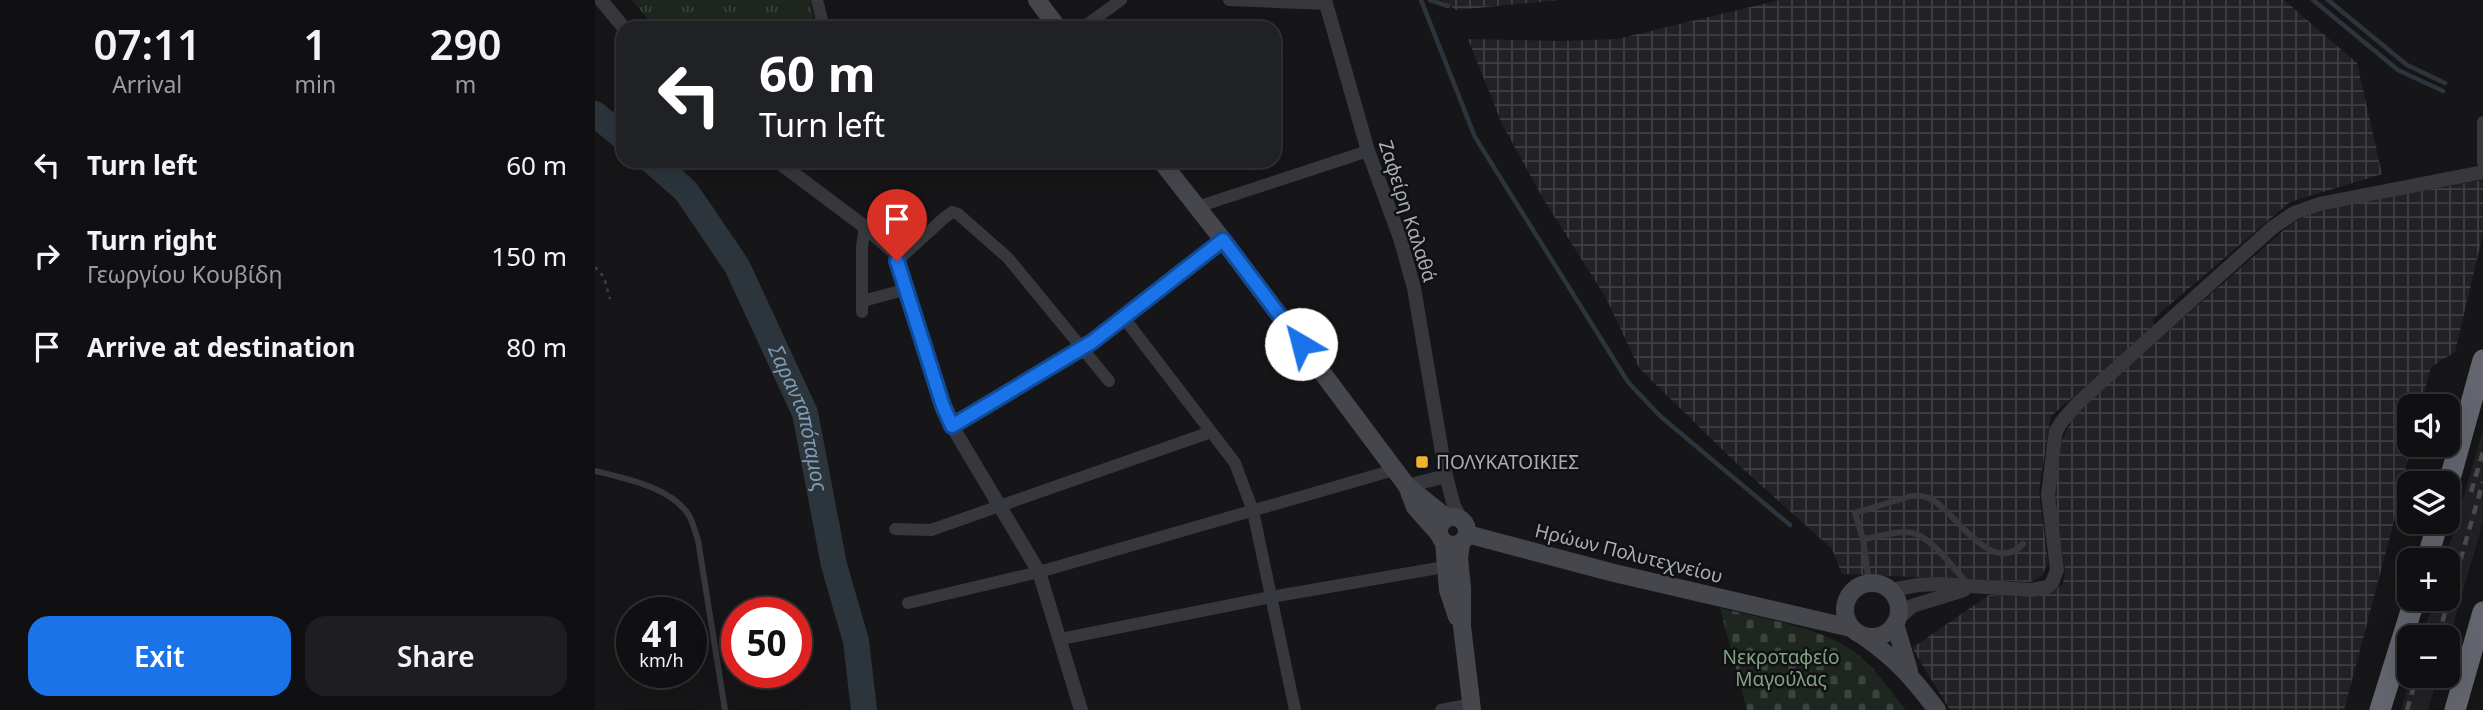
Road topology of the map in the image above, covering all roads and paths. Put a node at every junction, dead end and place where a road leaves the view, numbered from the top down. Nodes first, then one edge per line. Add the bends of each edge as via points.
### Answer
1 (601, 0) edge
2 (817, 0) edge
3 (1037, 0) edge
4 (1121, 0) edge
5 (1229, 0) edge
6 (1326, 2) edge
7 (618, 21) edge
8 (822, 21) edge
9 (1053, 21) edge
10 (1092, 21) edge
11 (2483, 122) edge
12 (1368, 151) junction
13 (2483, 162) edge
14 (786, 168) edge
15 (1166, 168) edge
16 (2483, 172) edge
17 (1197, 207) junction
18 (865, 227) junction
19 (1223, 240) junction
20 (897, 261) junction
21 (595, 267) edge
22 (907, 289) junction
23 (610, 299) dead end
24 (1123, 318) junction
25 (1081, 348) junction
26 (2483, 360) edge
27 (1109, 381) dead end
28 (952, 426) junction
29 (1211, 432) junction
30 (1394, 470) junction
31 (595, 471) edge
32 (2452, 471) edge
33 (1446, 476) junction
34 (1407, 486) junction
35 (1001, 507) junction
36 (1253, 511) junction
37 (895, 529) dead end
38 (1453, 532) junction
39 (1863, 539) junction
40 (2023, 544) dead end
41 (1444, 567) junction
42 (1039, 572) junction
43 (1869, 583) junction
44 (1972, 587) junction
45 (1891, 590) junction
46 (1271, 597) junction
47 (1846, 600) junction
48 (908, 603) dead end
49 (1780, 611) junction
50 (2411, 611) edge
51 (2483, 612) edge
52 (1896, 622) junction
53 (1462, 626) junction
54 (1857, 632) junction
55 (1061, 639) junction
56 (1910, 674) junction
57 (1472, 707) edge
58 (725, 710) edge
59 (1081, 710) edge
60 (1295, 710) edge
61 (1441, 710) edge
62 (1937, 710) edge
63 (2380, 710) edge
64 (2455, 710) edge

1 - 7 street
2 - 8 street
3 - 9 main road
4 - 10 street
5 - 6 street
6 - 12 street, Ζαφείρη Καλαθά
11 - 13 street
12 - 17 street
12 - 33 street, Ζαφείρη Καλαθά via 1414,288
14 - 18 street
15 - 17 main road
16 - 44 street via 2319,204 2294,213 2273,228 2079,402 2056,430 2048,486 2057,570 2052,583 2032,590
17 - 19 main road
18 - 20 street via 894,252
18 - 22 street via 862,307
19 - 24 street
19 - 30 main road
20 - 22 street
20 - 25 street via 944,218 952,212 958,214 1008,258
21 - 23 path via 604,277
22 - 28 street
24 - 25 street
24 - 29 street
25 - 27 street
25 - 28 street
26 - 32 highway
28 - 35 street
29 - 35 street
29 - 36 street via 1235,463
30 - 34 main road
30 - 36 street
31 - 58 lane via 642,482 688,513 698,540
33 - 34 street
33 - 38 street, Ζαφείρη Καλαθά
34 - 38 main road
35 - 37 street via 931,530
35 - 42 street
36 - 42 street
36 - 46 street
38 - 41 main road
38 - 49 main road, Ηρώων Πολυτεχνείου
38 - 53 main road via 1462,589
39 - 40 lane via 1855,513 1921,495 1937,502 1985,547 2006,553
39 - 43 lane
39 - 44 lane via 1916,533
41 - 46 street
41 - 53 main road via 1451,603
42 - 48 street
42 - 55 street
43 - 45 main road
43 - 47 main road via 1855,588
44 - 45 street via 1940,584
44 - 52 street via 1912,606
45 - 52 main road via 1899,609
46 - 55 street
46 - 60 street
47 - 49 main road, Ηρώων Πολυτεχνείου via 1824,614
47 - 54 main road via 1845,615
49 - 54 main road, Ηρώων Πολυτεχνείου
50 - 63 highway
51 - 64 highway
52 - 54 main road via 1884,634 1870,637
52 - 56 main road, Ηρώων Πολυτεχνείου
53 - 57 main road
54 - 56 main road, Ηρώων Πολυτεχνείου
55 - 59 street
56 - 62 main road, Ηρώων Πολυτεχνείου
57 - 61 street

